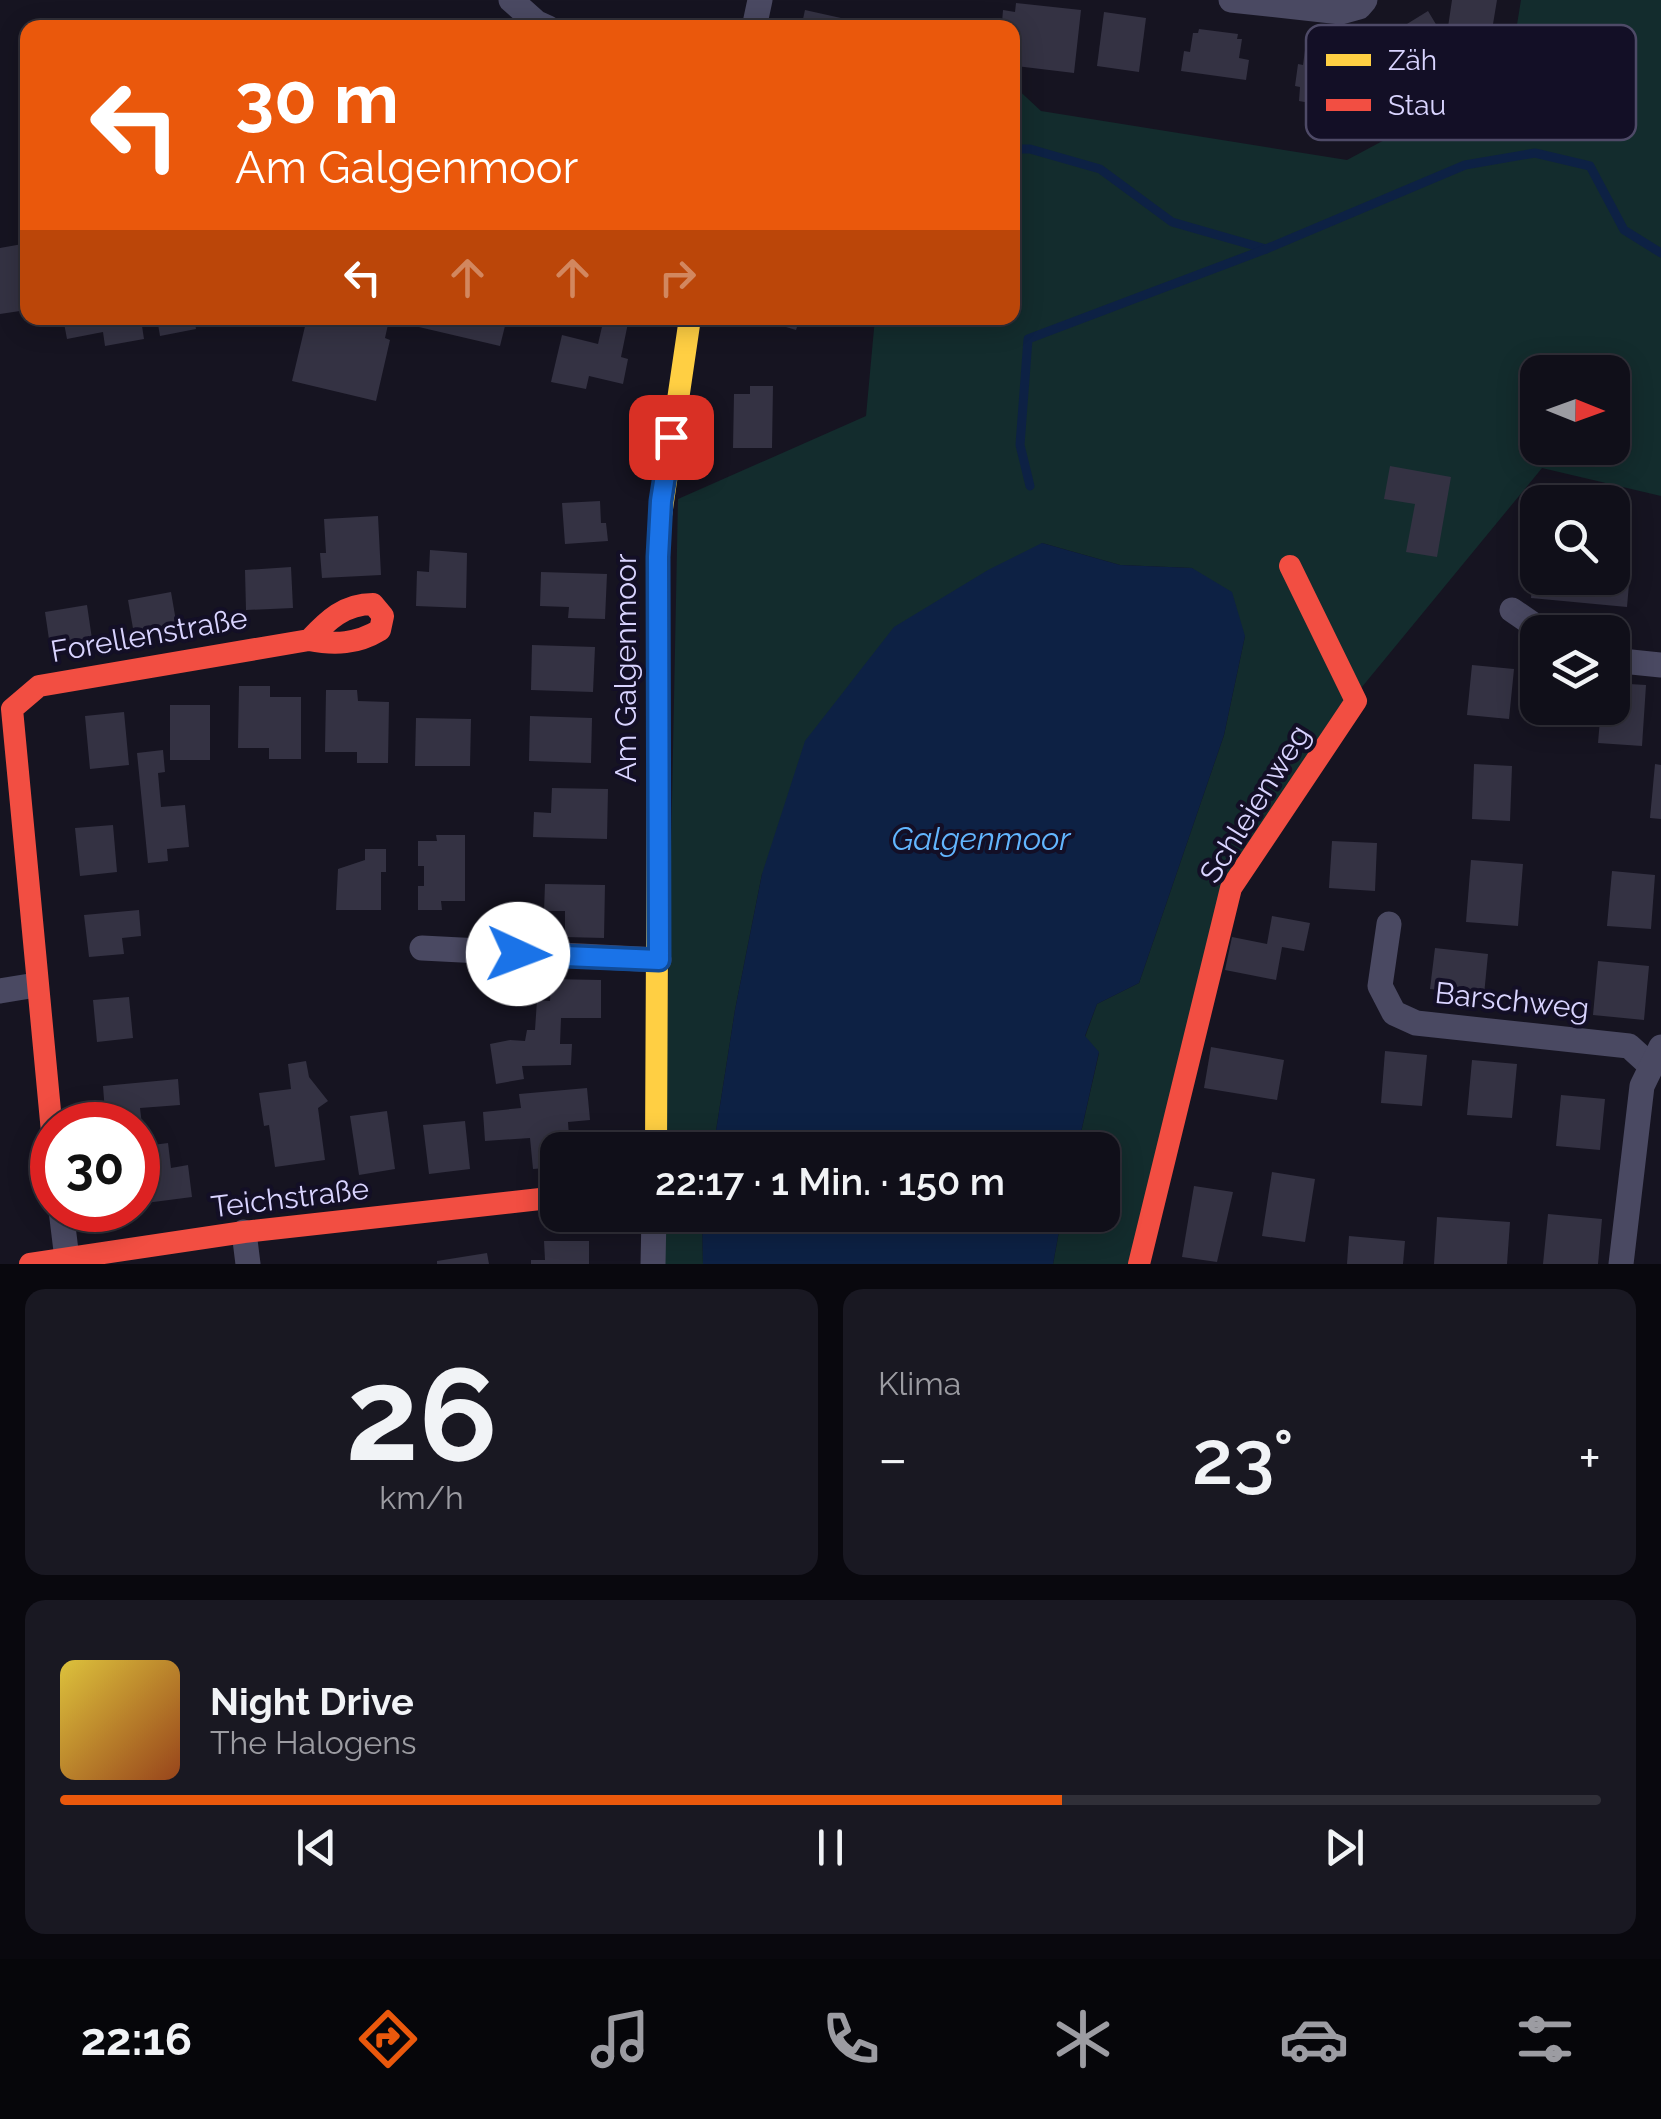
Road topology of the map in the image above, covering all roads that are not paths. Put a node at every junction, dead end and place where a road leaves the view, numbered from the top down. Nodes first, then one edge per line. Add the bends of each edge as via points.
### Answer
1 (510, 0) edge
2 (1230, 0) edge
3 (1364, 0) edge
4 (534, 20) edge
5 (689, 325) edge
6 (1290, 566) dead end
7 (1512, 610) dead end
8 (1520, 616) edge
9 (310, 640) dead end
10 (1630, 662) edge
11 (1661, 665) edge
12 (6, 704) edge
13 (1389, 924) dead end
14 (422, 948) dead end
15 (659, 960) junction
16 (36, 985) junction
17 (0, 991) edge
18 (1656, 1056) edge
19 (49, 1102) edge
20 (656, 1132) edge
21 (540, 1199) edge
22 (63, 1232) edge
23 (244, 1232) junction
24 (654, 1232) edge
25 (66, 1259) junction
26 (30, 1264) edge
27 (248, 1264) edge
28 (654, 1264) edge
29 (1140, 1264) edge
30 (1621, 1264) edge

1 - 4 street
2 - 3 street via 1341,12
5 - 15 street, Am Galgenmoor via 659,529
6 - 29 street, Schleienweg via 1356,701 1231,888
7 - 8 street
9 - 12 street, Forellenstraße via 39,686
10 - 11 street
12 - 16 street, Forellenstraße
13 - 18 street, Barschweg via 1380,986 1394,1013 1416,1023 1629,1046
14 - 15 street
15 - 20 street, Am Galgenmoor
16 - 17 street
16 - 19 street, Forellenstraße
18 - 30 street, Barschweg via 1642,1086
21 - 23 street, Teichstraße
22 - 25 street
23 - 25 street, Teichstraße
23 - 27 street
24 - 28 street
25 - 26 street, Teichstraße

